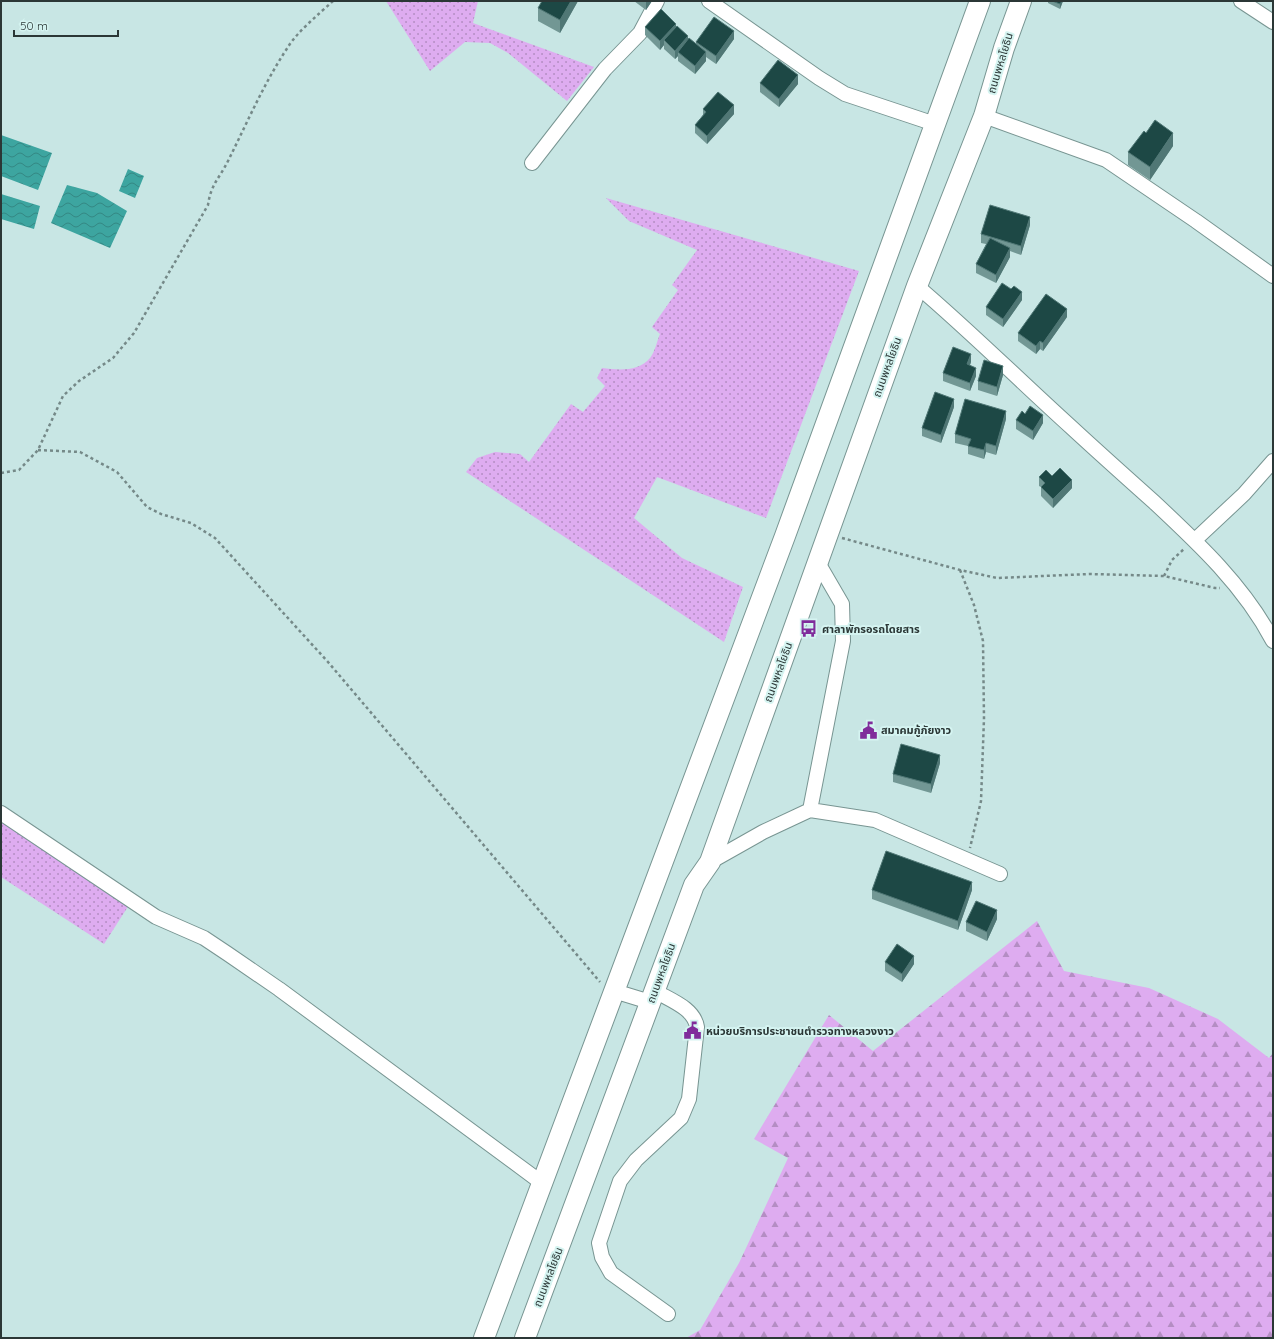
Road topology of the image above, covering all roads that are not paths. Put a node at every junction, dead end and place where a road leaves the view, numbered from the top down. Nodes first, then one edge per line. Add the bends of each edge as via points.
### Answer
1 (658, 1) edge
2 (709, 1) edge
3 (980, 1) edge
4 (1021, 1) edge
5 (1241, 1) edge
6 (1273, 22) edge
7 (984, 116) junction
8 (935, 124) junction
9 (532, 163) dead end
10 (1273, 276) edge
11 (917, 286) junction
12 (1273, 461) edge
13 (1195, 540) junction
14 (817, 561) junction
15 (1273, 641) edge
16 (810, 810) junction
17 (1, 813) edge
18 (710, 862) junction
19 (1000, 874) dead end
20 (613, 994) junction
21 (653, 996) junction
22 (542, 1183) junction
23 (668, 1314) dead end
24 (484, 1338) edge
25 (525, 1338) edge

1 - 9 street via 640,33 606,69
2 - 8 street via 845,94
3 - 8 highway
4 - 7 highway, ถนนพหลโยธิน
5 - 6 street
7 - 10 street via 1106,160
7 - 11 highway, ถนนพหลโยธิน
8 - 20 highway via 788,529
11 - 13 street via 955,318
11 - 14 highway, ถนนพหลโยธิน
12 - 13 street via 1244,494
13 - 15 street via 1238,587
14 - 16 street via 842,604 843,640
14 - 18 highway, ถนนพหลโยธิน
16 - 18 street via 763,832
16 - 19 street via 875,820
17 - 22 street via 156,917 204,938 235,959
18 - 21 highway, ถนนพหลโยธิน via 694,885
20 - 21 street
20 - 22 highway
21 - 23 street via 691,1013 696,1019 689,1099 681,1118 636,1160 620,1181 599,1243 603,1262 610,1273
21 - 25 highway, ถนนพหลโยธิน
22 - 24 highway

